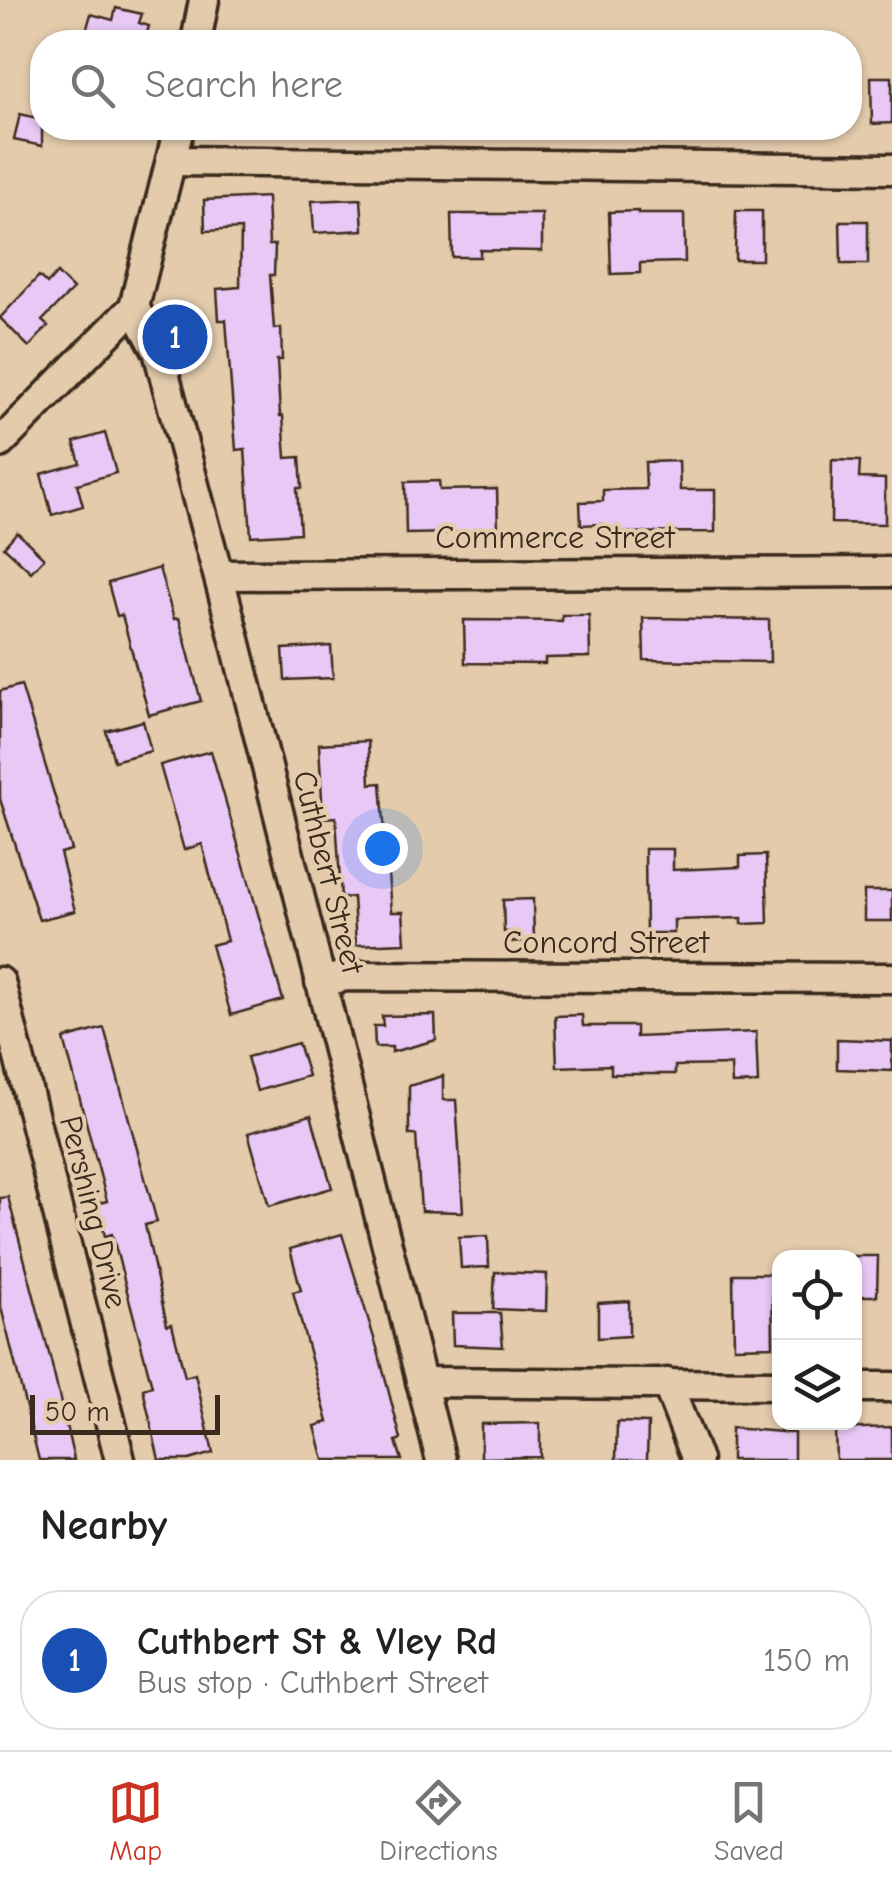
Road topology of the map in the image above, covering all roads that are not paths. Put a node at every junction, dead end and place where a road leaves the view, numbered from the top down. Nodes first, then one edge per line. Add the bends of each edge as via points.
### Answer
1 (204, 0) edge
2 (198, 30) edge
3 (176, 140) edge
4 (172, 161) junction
5 (892, 169) edge
6 (134, 307) junction
7 (0, 444) edge
8 (892, 572) edge
9 (219, 575) junction
10 (892, 978) edge
11 (0, 982) edge
12 (320, 982) junction
13 (421, 1382) junction
14 (667, 1383) junction
15 (772, 1385) edge
16 (862, 1387) edge
17 (892, 1387) edge
18 (120, 1460) edge
19 (441, 1460) edge
20 (697, 1460) edge

1 - 2 street
3 - 4 street
4 - 5 street
4 - 6 street
6 - 7 street
6 - 9 street, Cuthbert Street via 158,351
8 - 9 street, Commerce Street
9 - 12 street, Cuthbert Street
10 - 12 street, Concord Street via 346,976
11 - 18 street, Pershing Drive
12 - 13 street, Cuthbert Street
13 - 14 street
13 - 19 street, Cuthbert Street
14 - 15 street
14 - 20 street
16 - 17 street

